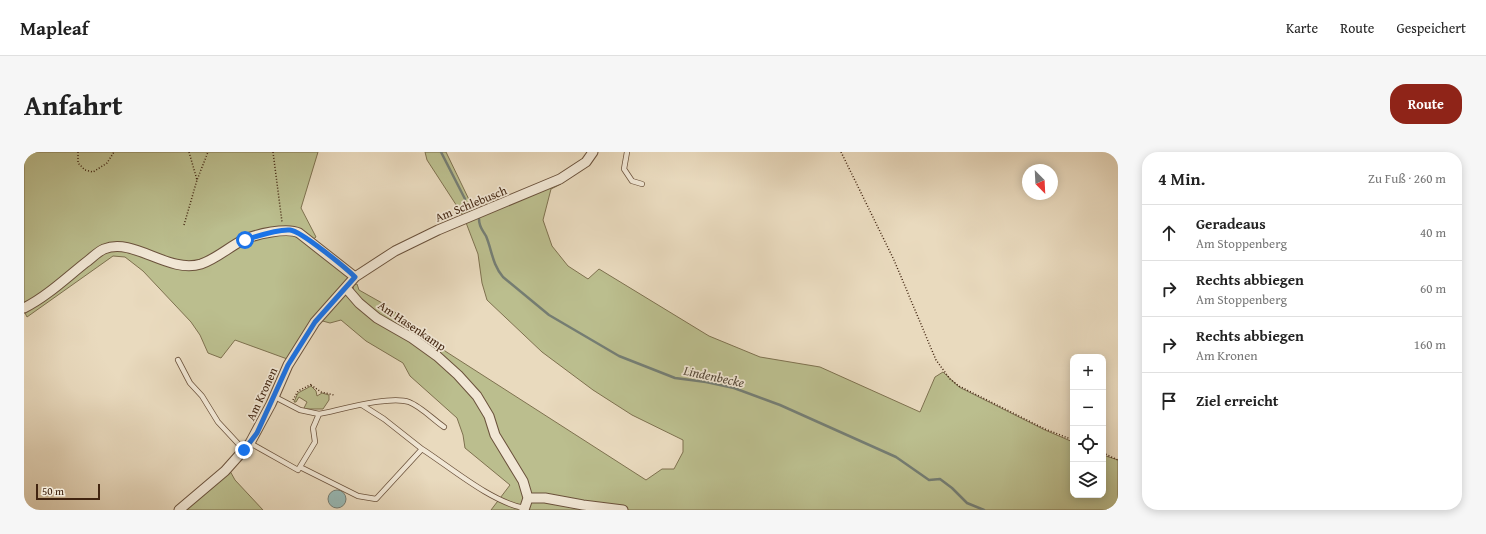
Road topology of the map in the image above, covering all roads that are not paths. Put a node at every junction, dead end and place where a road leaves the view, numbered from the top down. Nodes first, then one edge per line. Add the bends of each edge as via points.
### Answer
1 (593, 152) edge
2 (627, 152) edge
3 (642, 184) dead end
4 (355, 277) junction
5 (346, 288) junction
6 (24, 308) edge
7 (178, 360) dead end
8 (275, 397) junction
9 (362, 405) junction
10 (319, 414) junction
11 (444, 427) dead end
12 (247, 447) junction
13 (422, 449) junction
14 (300, 467) junction
15 (528, 498) junction
16 (524, 509) edge
17 (179, 510) edge
18 (623, 510) edge

1 - 4 street, Am Schlebusch via 586,162 560,179 438,230 395,251
2 - 3 lane via 624,169 632,181
4 - 5 street, Am Kronen
4 - 6 street via 299,234 292,230 283,230 245,240 202,264 180,266 121,247 103,249
5 - 8 street, Am Kronen via 315,322 288,365
5 - 15 street, Am Hasenkamp via 359,304 377,318 437,356 477,396 489,416 495,435 519,473
7 - 12 lane via 218,422
8 - 10 lane via 300,410
8 - 12 street, Am Kronen
9 - 10 lane
9 - 11 lane via 380,401 410,402
9 - 13 lane
10 - 14 lane via 313,428 315,442
12 - 14 lane via 298,470
12 - 17 street, Am Kronen via 225,471
13 - 14 lane via 376,499 358,496
13 - 16 lane via 484,490
15 - 16 street
15 - 18 street via 545,498

